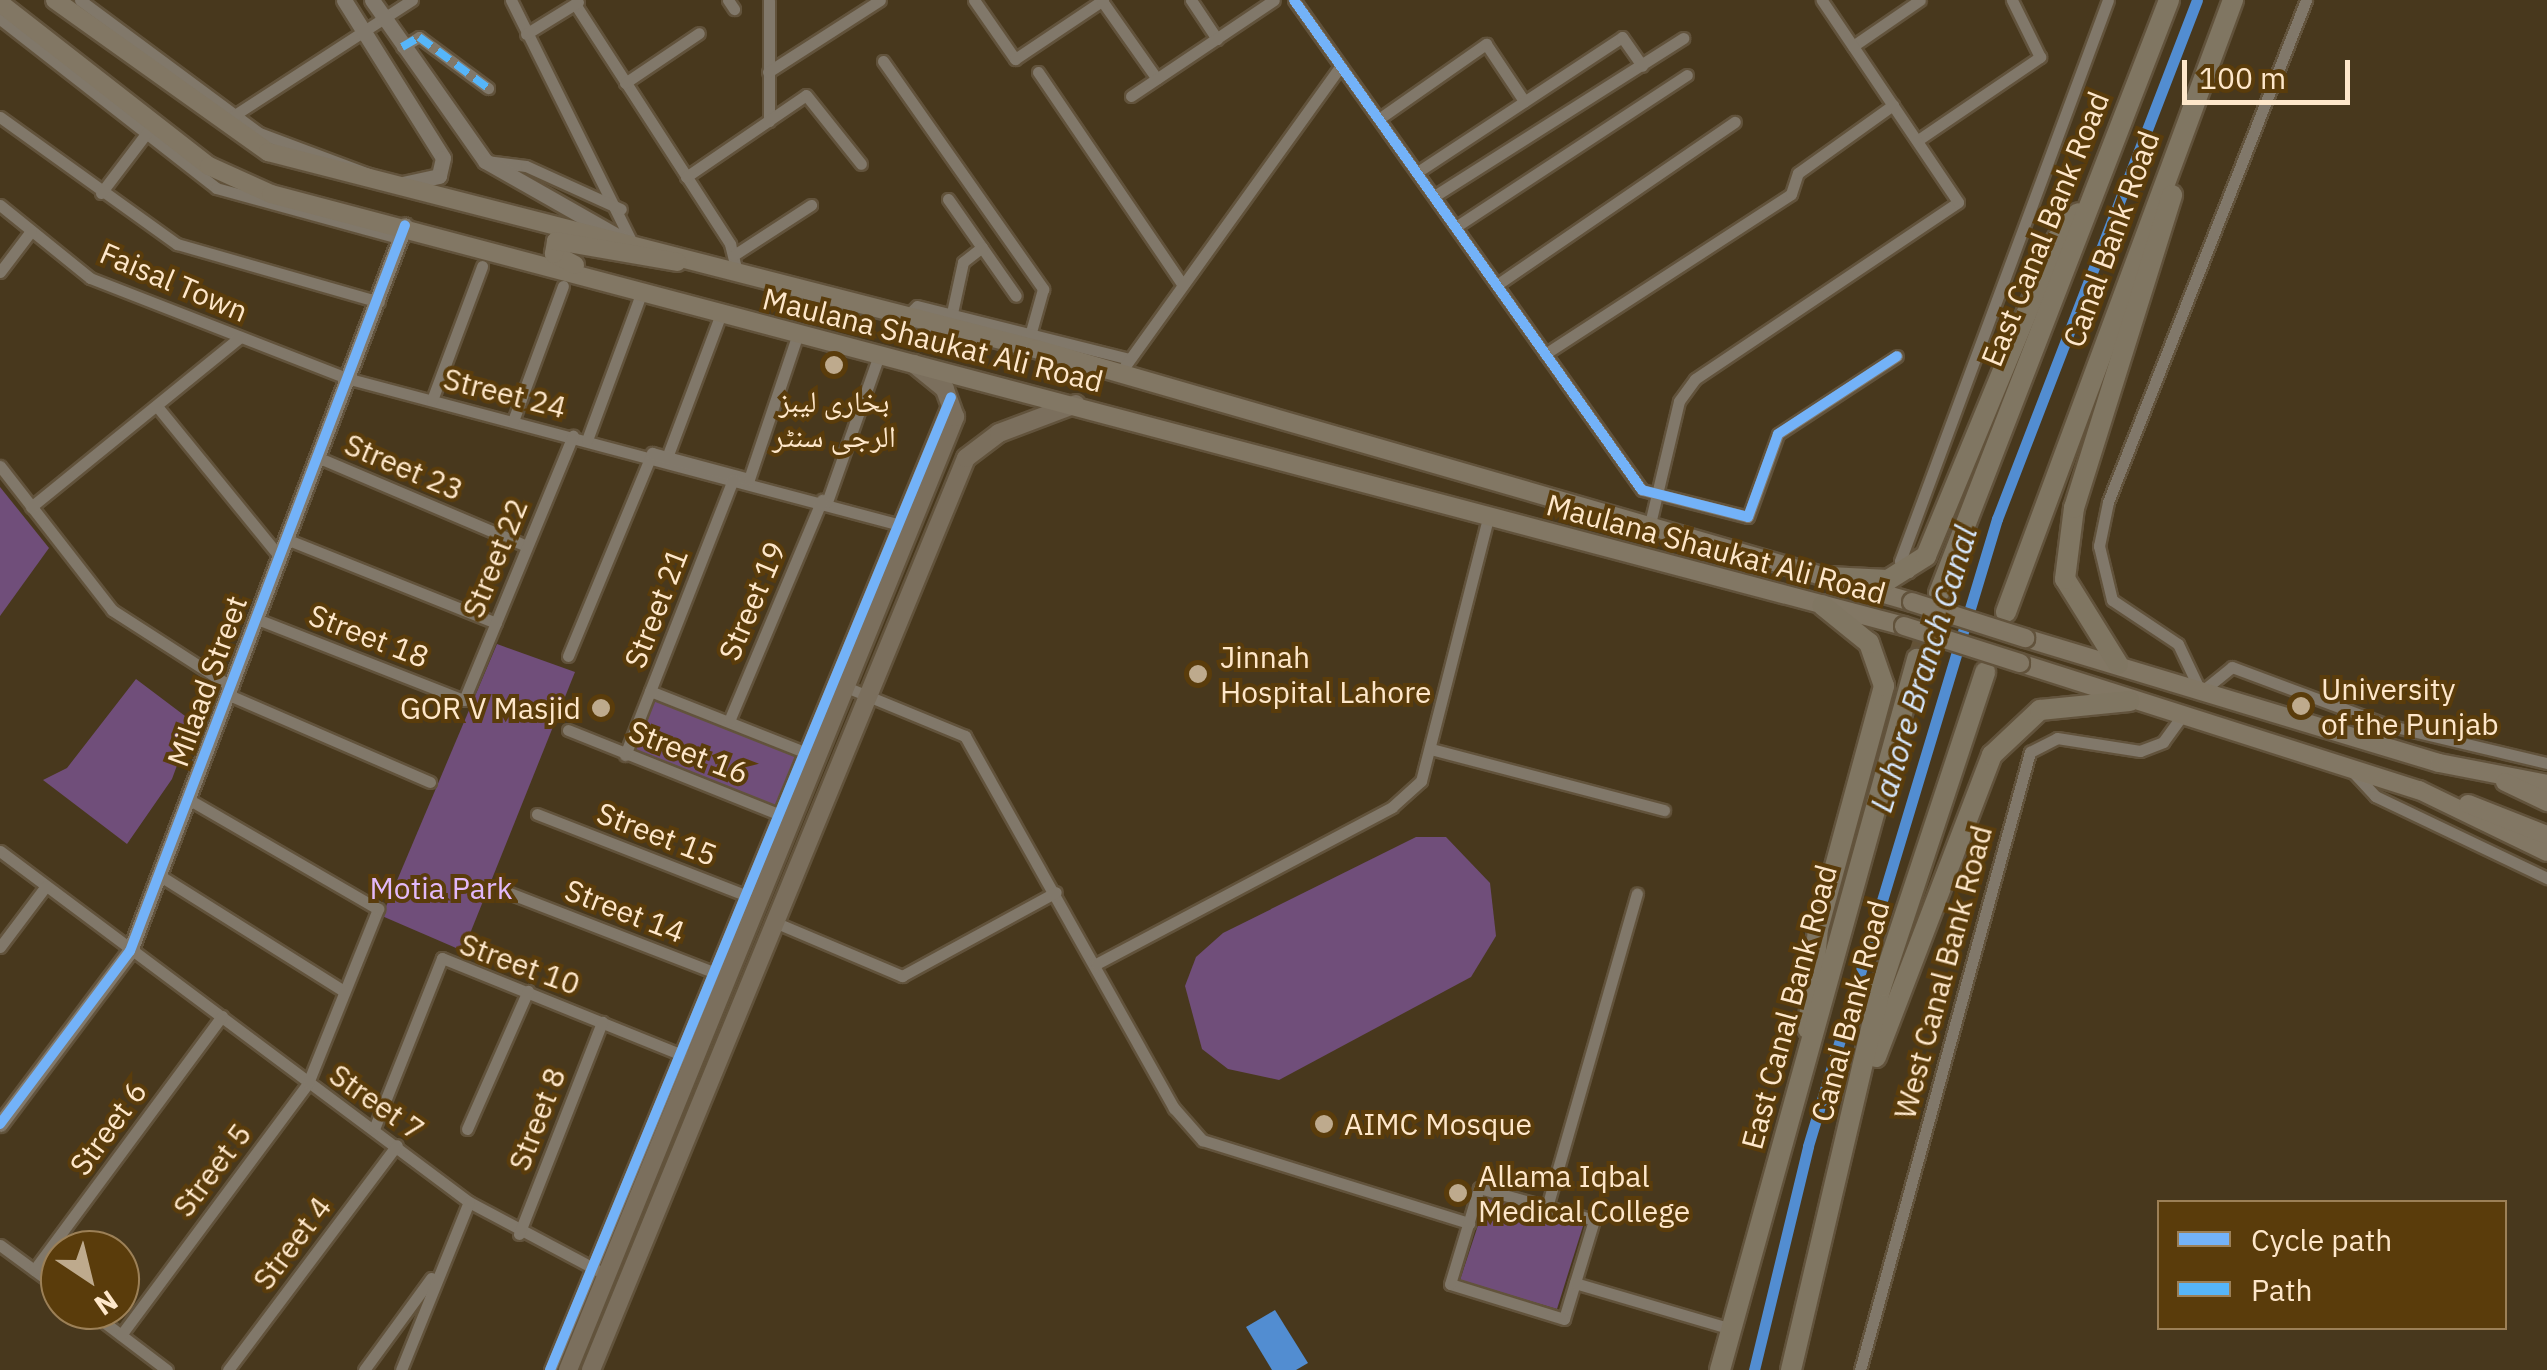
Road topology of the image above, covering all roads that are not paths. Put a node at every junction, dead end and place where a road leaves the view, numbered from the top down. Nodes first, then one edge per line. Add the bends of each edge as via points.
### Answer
1 (54, 0) edge
2 (80, 0) edge
3 (344, 0) edge
4 (372, 0) edge
5 (412, 0) edge
6 (511, 0) edge
7 (769, 0) edge
8 (880, 0) edge
9 (974, 0) edge
10 (1103, 0) edge
11 (1191, 0) edge
12 (1274, 0) edge
13 (1294, 0) edge
14 (1822, 0) edge
15 (1920, 0) edge
16 (2012, 0) edge
17 (2108, 0) edge
18 (2169, 0) edge
19 (2233, 0) edge
20 (2306, 0) edge
21 (578, 2) edge
22 (0, 3) edge
23 (382, 18) junction
24 (0, 19) edge
25 (364, 30) junction
26 (526, 34) junction
27 (699, 34) dead end
28 (1684, 38) dead end
29 (1217, 39) junction
30 (1853, 46) junction
31 (402, 47) junction
32 (883, 61) dead end
33 (2208, 62) junction
34 (1340, 66) junction
35 (1642, 66) junction
36 (768, 72) junction
37 (1038, 72) dead end
38 (1687, 75) dead end
39 (1157, 79) junction
40 (625, 84) junction
41 (488, 88) dead end
42 (1131, 96) dead end
43 (1524, 102) junction
44 (1894, 105) junction
45 (1382, 116) junction
46 (0, 117) edge
47 (228, 120) junction
48 (769, 120) junction
49 (1735, 122) dead end
50 (150, 128) junction
51 (1918, 140) junction
52 (485, 161) junction
53 (860, 164) dead end
54 (1419, 171) junction
55 (686, 178) junction
56 (390, 186) junction
57 (102, 193) junction
58 (1436, 195) junction
59 (2092, 196) junction
60 (948, 199) dead end
61 (0, 204) edge
62 (811, 205) dead end
63 (622, 209) junction
64 (1457, 226) junction
65 (31, 231) junction
66 (402, 232) junction
67 (625, 239) junction
68 (982, 248) junction
69 (694, 262) junction
70 (736, 264) junction
71 (482, 266) dead end
72 (0, 272) edge
73 (1182, 284) junction
74 (1498, 284) junction
75 (563, 286) dead end
76 (632, 292) junction
77 (1016, 296) dead end
78 (378, 302) junction
79 (952, 312) junction
80 (720, 314) junction
81 (904, 319) junction
82 (1031, 332) junction
83 (797, 336) junction
84 (240, 337) junction
85 (1545, 354) junction
86 (879, 355) junction
87 (1896, 356) dead end
88 (912, 362) junction
89 (1124, 366) junction
90 (346, 378) junction
91 (432, 400) junction
92 (1077, 404) junction
93 (160, 410) junction
94 (513, 421) junction
95 (572, 436) junction
96 (587, 440) junction
97 (670, 452) junction
98 (652, 453) junction
99 (316, 457) junction
100 (0, 466) edge
101 (733, 479) junction
102 (749, 479) junction
103 (1497, 484) junction
104 (1655, 494) junction
105 (824, 501) junction
106 (31, 507) junction
107 (1488, 518) junction
108 (905, 526) junction
109 (1649, 528) junction
110 (286, 540) junction
111 (527, 546) junction
112 (280, 557) junction
113 (1908, 572) junction
114 (1829, 577) junction
115 (1939, 594) tunnel mouth
116 (1822, 605) junction
117 (2006, 612) dead end
118 (257, 619) junction
119 (496, 622) junction
120 (568, 656) dead end
121 (1916, 658) tunnel mouth
122 (2118, 664) junction
123 (1985, 672) dead end
124 (2202, 686) junction
125 (846, 687) junction
126 (650, 691) junction
127 (230, 692) junction
128 (873, 698) junction
129 (464, 700) joint
130 (2130, 701) junction
131 (2180, 719) junction
132 (729, 721) junction
133 (568, 730) dead end
134 (1431, 749) junction
135 (811, 754) junction
136 (624, 755) junction
137 (2547, 764) edge
138 (2354, 772) junction
139 (2491, 774) junction
140 (430, 782) dead end
141 (2547, 784) edge
142 (2429, 794) junction
143 (190, 800) junction
144 (2547, 802) edge
145 (1664, 810) dead end
146 (537, 814) dead end
147 (785, 816) junction
148 (2547, 834) edge
149 (0, 851) edge
150 (2547, 852) edge
151 (162, 877) junction
152 (2547, 878) edge
153 (46, 886) junction
154 (504, 891) dead end
155 (1056, 892) junction
156 (1637, 894) dead end
157 (753, 898) junction
158 (779, 924) junction
159 (0, 947) edge
160 (130, 951) junction
161 (1096, 964) junction
162 (722, 976) junction
163 (344, 991) junction
164 (528, 991) junction
165 (222, 1016) junction
166 (602, 1022) junction
167 (1809, 1046) junction
168 (688, 1057) junction
169 (308, 1084) junction
170 (1856, 1105) junction
171 (0, 1124) edge
172 (374, 1129) junction
173 (467, 1129) dead end
174 (397, 1146) junction
175 (470, 1202) junction
176 (1547, 1207) junction
177 (1469, 1223) junction
178 (519, 1234) junction
179 (0, 1244) edge
180 (439, 1266) junction
181 (34, 1270) junction
182 (599, 1271) junction
183 (40, 1274) edge
184 (1575, 1283) junction
185 (1730, 1329) junction
186 (114, 1330) edge
187 (121, 1335) junction
188 (166, 1370) edge
189 (228, 1370) edge
190 (364, 1370) edge
191 (401, 1370) edge
192 (550, 1370) edge
193 (568, 1370) edge
194 (591, 1370) edge
195 (1720, 1370) edge
196 (1790, 1370) edge
197 (1860, 1370) edge

1 - 47 main road, Maulana Shaukat Ali Road
2 - 47 street
3 - 25 street
4 - 23 street
5 - 23 street
6 - 26 street
7 - 36 street
8 - 36 street
9 - 10 street via 1015,59
10 - 39 street
11 - 29 street
12 - 29 street
13 - 34 street
14 - 30 street
15 - 30 street
16 - 51 street via 2040,58
17 - 113 street, East Canal Bank Road via 1900,561
18 - 59 highway, East Canal Bank Road
19 - 33 highway, Canal Bank Road
20 - 124 street via 2108,502 2099,546 2112,600 2178,644
21 - 26 street
21 - 40 street
22 - 50 main road, Maulana Shaukat Ali Road
23 - 25 street
23 - 31 street
24 - 50 street
25 - 47 street
25 - 56 street via 446,166 433,179
26 - 63 street
27 - 40 street
28 - 35 street
29 - 39 street
30 - 44 street
31 - 41 street via 419,37
31 - 52 street
32 - 82 street via 1043,289
33 - 117 highway, Canal Bank Road
33 - 122 highway via 2074,508 2065,578
34 - 45 street
34 - 73 street
35 - 43 street via 1622,37
35 - 58 street
36 - 48 street
37 - 73 street
38 - 64 street
39 - 42 street
40 - 55 street
43 - 45 street via 1486,44
43 - 54 street
44 - 51 street
44 - 85 street via 1798,173 1791,194
45 - 54 street
46 - 57 street
47 - 56 main road, Maulana Shaukat Ali Road via 268,152
48 - 53 street via 806,95
48 - 55 street
49 - 74 street
50 - 57 street
50 - 66 main road, Maulana Shaukat Ali Road via 232,180
51 - 104 street via 1958,202 1695,379 1680,400
52 - 63 street via 526,166
52 - 67 street
54 - 58 street
55 - 70 street
56 - 67 main road, Maulana Shaukat Ali Road
57 - 78 street via 177,244
58 - 64 street
59 - 113 highway via 2056,239 1933,542
59 - 115 highway, East Canal Bank Road
60 - 68 street
61 - 65 street, Faisal Town
62 - 70 street
63 - 67 street
64 - 74 street
65 - 72 street
65 - 84 street, Faisal Town via 90,278
66 - 76 main road, Maulana Shaukat Ali Road
66 - 78 street, Milaad Street
67 - 69 main road, Maulana Shaukat Ali Road
68 - 77 street
68 - 79 street via 963,262
69 - 70 main road, Maulana Shaukat Ali Road
69 - 76 main road via 646,262 570,239 552,244 560,259
70 - 81 main road, Maulana Shaukat Ali Road
71 - 91 street
73 - 89 street
74 - 85 street
75 - 94 street
76 - 80 main road, Maulana Shaukat Ali Road
76 - 96 street
78 - 90 street, Milaad Street
79 - 81 street via 917,306
79 - 82 street
80 - 83 main road, Maulana Shaukat Ali Road
80 - 97 street
81 - 89 main road, Maulana Shaukat Ali Road
82 - 89 street
83 - 86 main road, Maulana Shaukat Ali Road
83 - 102 street
84 - 90 street, Faisal Town
84 - 93 street
85 - 104 street via 1633,480
86 - 88 main road, Maulana Shaukat Ali Road
86 - 105 street, Street 19
87 - 104 street via 1778,434 1748,517
88 - 92 main road, Maulana Shaukat Ali Road
88 - 108 main road via 950,397 955,416
89 - 103 main road, Maulana Shaukat Ali Road
90 - 91 street, Street 24
90 - 99 street, Milaad Street
91 - 94 street, Street 24
92 - 107 main road, Maulana Shaukat Ali Road
92 - 128 main road via 999,434 966,458
93 - 106 street
93 - 112 street
94 - 95 street, Street 24
95 - 96 street, Street 24
95 - 111 street, Street 22
96 - 98 street, Street 24
97 - 98 street, Street 24
97 - 102 street, Street 24
98 - 101 street, Street 24
98 - 120 street, Street 21
99 - 110 street, Milaad Street
99 - 111 street, Street 23
100 - 106 street
101 - 102 street, Street 24
101 - 126 street, Street 21
102 - 105 street, Street 24
103 - 107 main road
103 - 109 main road, Maulana Shaukat Ali Road
104 - 109 street
105 - 108 street, Street 24
105 - 132 street, Street 19
106 - 127 street via 120,617
107 - 116 main road, Maulana Shaukat Ali Road
107 - 134 street
108 - 125 main road
108 - 135 street
109 - 114 main road, Maulana Shaukat Ali Road
110 - 112 street, Milaad Street
110 - 119 street
111 - 119 street, Street 22
112 - 118 street, Milaad Street
113 - 114 highway
114 - 122 main road, Maulana Shaukat Ali Road, bridge
116 - 130 main road, Maulana Shaukat Ali Road, bridge
116 - 167 highway via 1868,642 1884,686 1818,929
118 - 127 street, Milaad Street
118 - 129 street, Street 18
119 - 129 street, Street 22
121 - 167 highway, East Canal Bank Road
122 - 124 main road
123 - 170 highway, Canal Bank Road via 1881,987
124 - 137 street via 2232,667 2387,726
124 - 139 main road
125 - 128 street
125 - 135 main road
126 - 132 street
126 - 136 street, Street 21
127 - 140 street
127 - 143 street, Milaad Street
128 - 155 street via 965,736
128 - 158 main road
130 - 131 main road
130 - 170 highway via 2040,710 1992,754
131 - 138 main road
131 - 197 street, West Canal Bank Road via 2163,742 2140,752 2057,738 2030,752
132 - 135 street
133 - 136 street, Street 16
134 - 145 street
134 - 161 street via 1420,781 1392,807
135 - 147 main road
136 - 147 street, Street 16
138 - 142 main road
138 - 152 street via 2375,796
139 - 141 main road
139 - 144 main road
142 - 148 main road
142 - 150 main road
143 - 151 street, Milaad Street
143 - 163 street, Street 5 via 378,908
146 - 157 street, Street 15
147 - 157 main road
149 - 153 street, Street 7
151 - 160 street, Milaad Street
151 - 163 street
153 - 159 street
153 - 160 street, Street 7
154 - 162 street, Street 14
155 - 158 street via 902,976
155 - 161 street
156 - 176 street
157 - 162 main road
158 - 194 main road
160 - 165 street, Street 7
160 - 171 street, Milaad Street
161 - 177 street via 1174,1108 1202,1140
162 - 168 main road
163 - 169 street, Street 5
164 - 166 street, Street 10
164 - 172 street, Street 10 via 442,958
164 - 173 street
165 - 169 street, Street 7
165 - 181 street, Street 6
166 - 168 street, Street 10
166 - 178 street, Street 8
167 - 185 highway, East Canal Bank Road
168 - 182 main road
169 - 172 street, Street 7
169 - 187 street, Street 5
170 - 196 highway, Canal Bank Road
172 - 174 street, Street 7
174 - 175 street, Street 7
174 - 189 street, Street 4
175 - 178 street, Street 7
175 - 180 street
176 - 177 street via 1479,1188
176 - 184 street via 1594,1220
177 - 184 street via 1450,1284 1564,1319
178 - 182 street, Street 7
179 - 181 street
180 - 190 street
180 - 191 street
181 - 183 street
182 - 192 street
182 - 193 main road
184 - 185 street
185 - 195 highway, East Canal Bank Road
186 - 187 street
187 - 188 street

